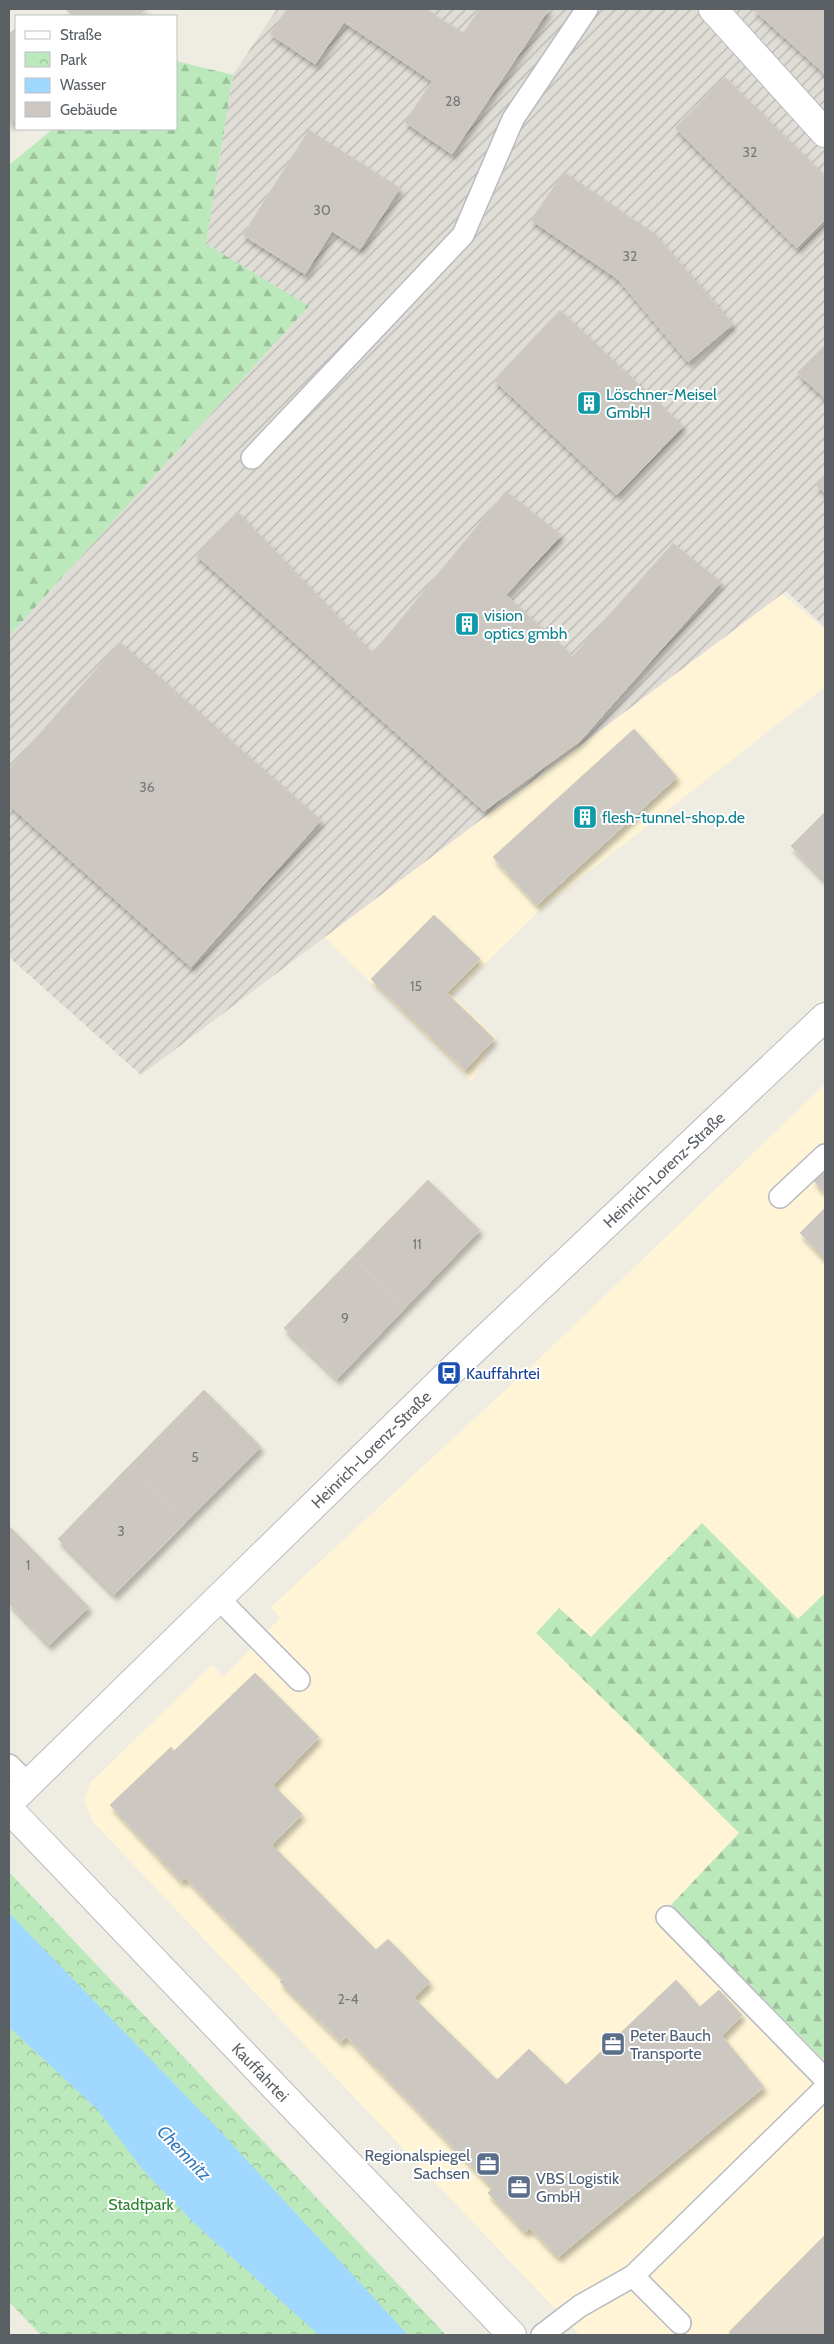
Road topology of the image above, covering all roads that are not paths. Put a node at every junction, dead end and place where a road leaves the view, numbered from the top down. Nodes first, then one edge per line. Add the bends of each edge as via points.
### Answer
1 (587, 9) edge
2 (713, 9) edge
3 (825, 132) edge
4 (252, 458) dead end
5 (825, 1017) edge
6 (825, 1155) edge
7 (780, 1197) dead end
8 (218, 1598) junction
9 (299, 1680) dead end
10 (9, 1765) edge
11 (28, 1784) junction
12 (9, 1803) edge
13 (9, 1810) edge
14 (667, 1917) dead end
15 (825, 2079) edge
16 (825, 2088) edge
17 (633, 2276) junction
18 (680, 2323) dead end
19 (512, 2335) edge
20 (542, 2335) edge

1 - 4 lane via 513,119 463,235
2 - 3 street
5 - 8 street, Heinrich-Lorenz-Straße via 449,1373
6 - 7 lane
8 - 9 lane
8 - 11 street, Heinrich-Lorenz-Straße
10 - 11 lane
11 - 12 street, Heinrich-Lorenz-Straße
13 - 19 street, Kauffahrtei
14 - 15 lane
16 - 17 lane
17 - 18 lane
17 - 20 lane via 580,2306

